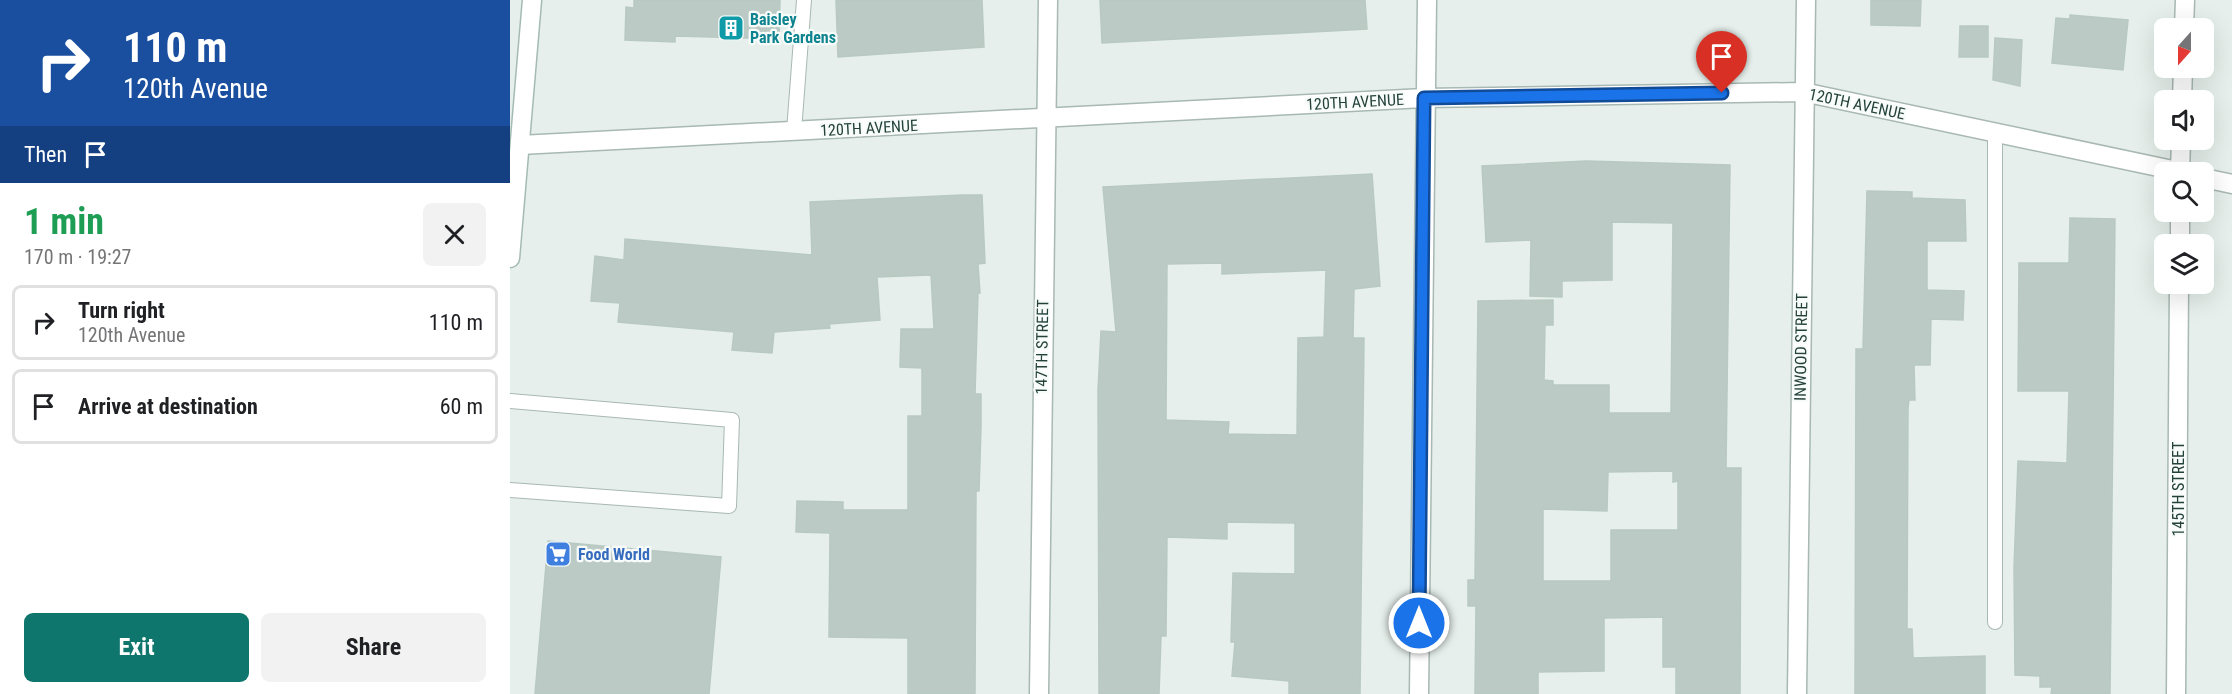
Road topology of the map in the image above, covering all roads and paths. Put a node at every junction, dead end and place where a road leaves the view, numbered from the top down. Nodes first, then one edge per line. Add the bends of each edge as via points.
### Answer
1 (532, 0) edge
2 (804, 0) edge
3 (1048, 0) edge
4 (1427, 0) edge
5 (1806, 0) edge
6 (2185, 0) edge
7 (2184, 18) edge
8 (1803, 92) junction
9 (1424, 98) junction
10 (1045, 118) junction
11 (794, 131) junction
12 (1995, 133) junction
13 (520, 145) junction
14 (2154, 166) edge
15 (2214, 180) edge
16 (2232, 184) edge
17 (510, 258) edge
18 (2179, 294) edge
19 (510, 400) edge
20 (510, 489) edge
21 (1995, 622) dead end
22 (1039, 694) edge
23 (1419, 694) edge
24 (1797, 694) edge
25 (2176, 694) edge

1 - 13 street
2 - 11 lane
3 - 10 street, 147TH STREET
4 - 9 street
5 - 8 street, INWOOD STREET
6 - 7 street
8 - 9 street, 120TH AVENUE
8 - 12 street, 120TH AVENUE
8 - 24 street, INWOOD STREET
9 - 10 street, 120TH AVENUE
9 - 23 street
10 - 11 street, 120TH AVENUE
10 - 22 street, 147TH STREET
11 - 13 street, 120TH AVENUE
12 - 14 street, 120TH AVENUE
12 - 21 lane
13 - 17 street
15 - 16 street
18 - 25 street, 145TH STREET
19 - 20 lane via 732,420 729,506

